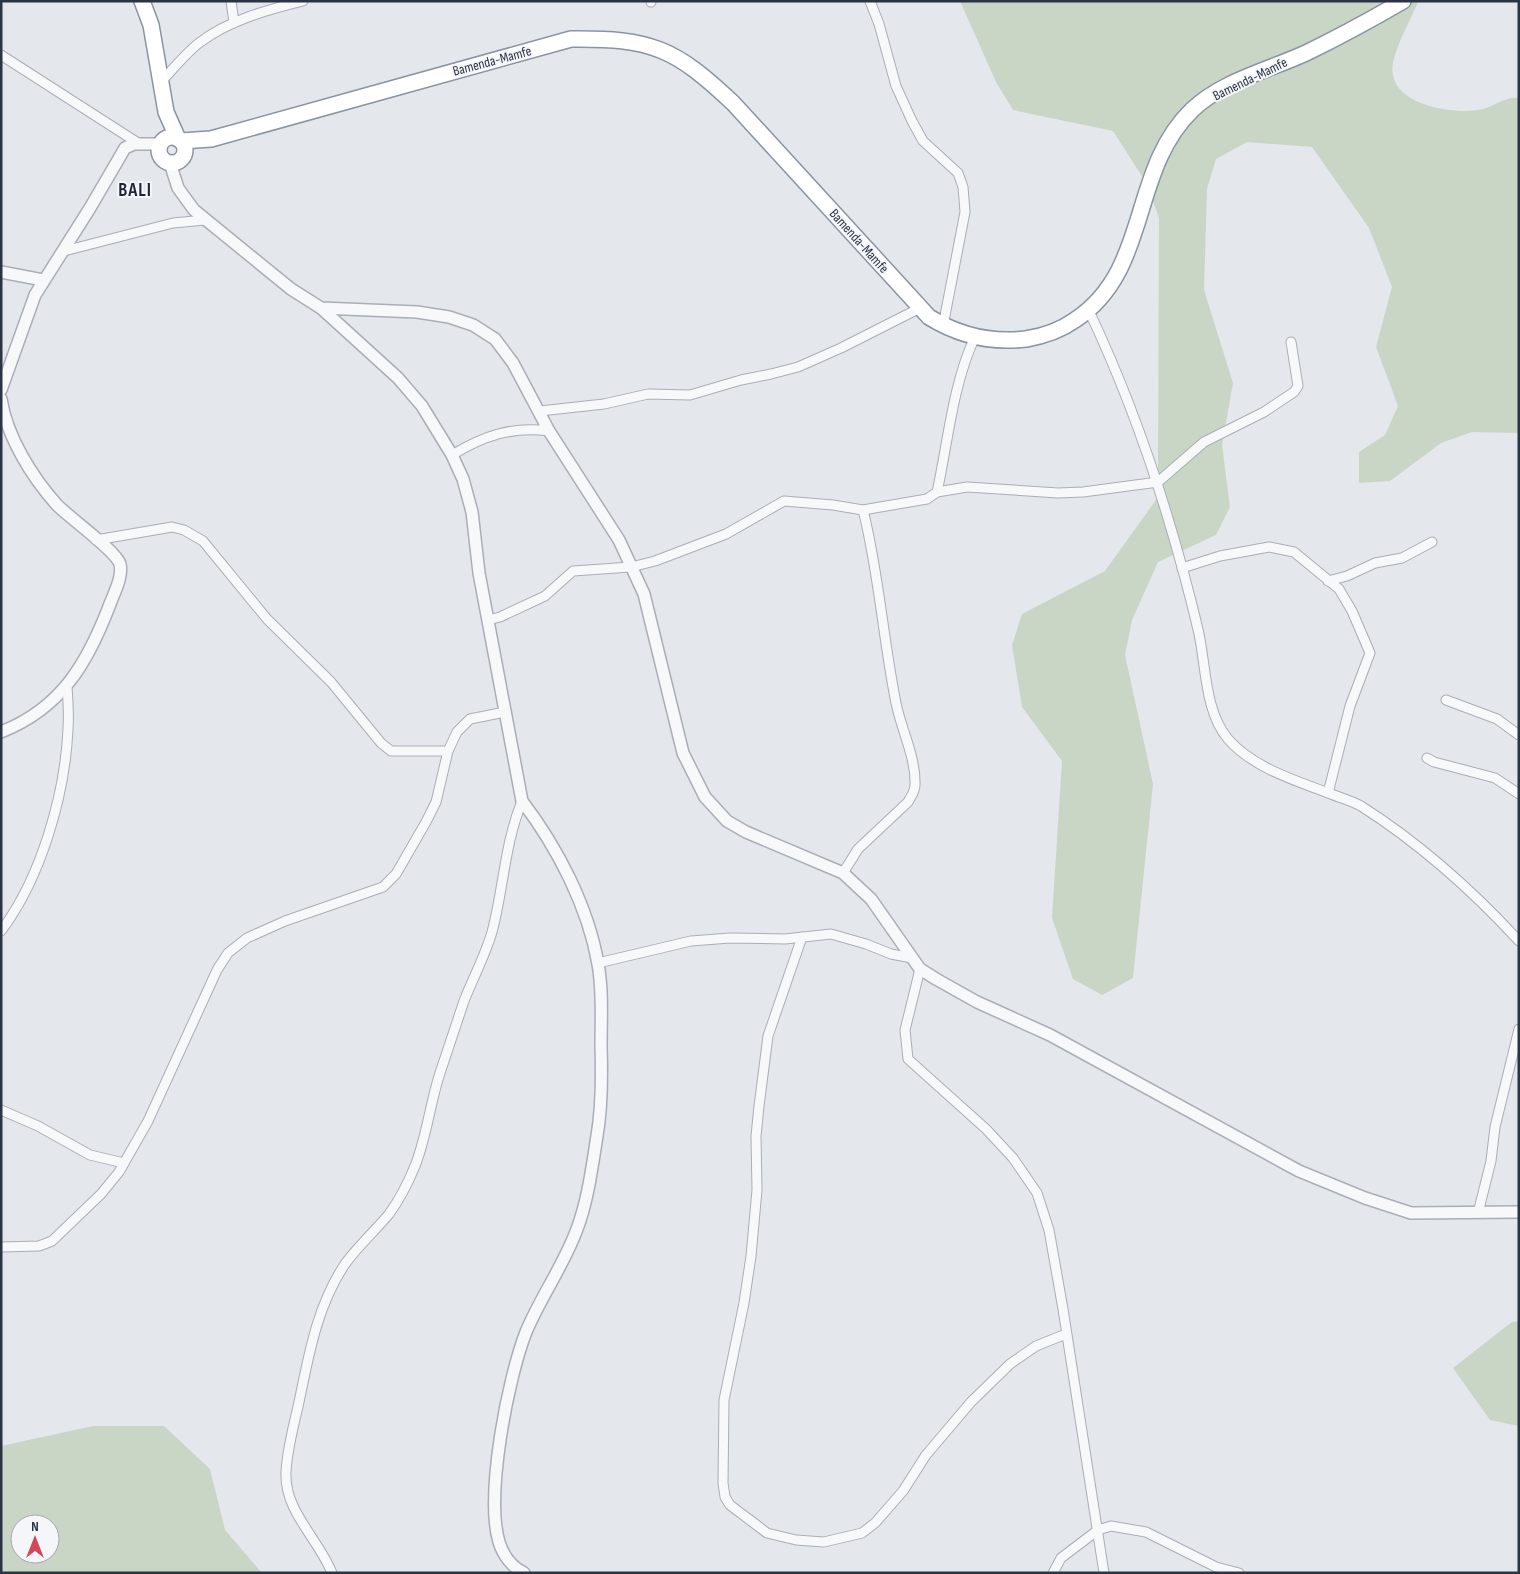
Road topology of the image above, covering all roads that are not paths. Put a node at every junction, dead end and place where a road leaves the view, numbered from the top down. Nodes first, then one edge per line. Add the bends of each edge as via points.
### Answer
1 (142, 1) edge
2 (231, 1) edge
3 (303, 1) edge
4 (870, 1) edge
5 (1403, 1) edge
6 (234, 23) junction
7 (1, 55) edge
8 (161, 82) junction
9 (138, 143) junction
10 (173, 144) junction
11 (170, 163) junction
12 (205, 220) junction
13 (64, 251) junction
14 (1, 272) edge
15 (43, 280) junction
16 (321, 308) junction
17 (920, 308) junction
18 (1089, 311) junction
19 (943, 326) junction
20 (975, 337) junction
21 (1291, 342) dead end
22 (1, 390) edge
23 (1, 399) edge
24 (540, 412) junction
25 (549, 431) junction
26 (452, 455) junction
27 (1158, 482) junction
28 (937, 492) junction
29 (864, 510) junction
30 (96, 540) junction
31 (1432, 542) dead end
32 (631, 567) junction
33 (1182, 568) junction
34 (1328, 581) junction
35 (488, 620) junction
36 (67, 686) junction
37 (1446, 700) dead end
38 (505, 712) junction
39 (1, 732) edge
40 (1519, 735) edge
41 (448, 751) junction
42 (1427, 758) dead end
43 (1328, 793) junction
44 (1519, 794) edge
45 (522, 801) junction
46 (843, 873) junction
47 (1, 931) edge
48 (802, 937) junction
49 (1519, 941) edge
50 (912, 958) junction
51 (598, 963) junction
52 (920, 969) junction
53 (1519, 1029) edge
54 (1, 1110) edge
55 (124, 1163) junction
56 (1519, 1212) edge
57 (1478, 1213) junction
58 (1, 1247) edge
59 (1066, 1334) junction
60 (1098, 1530) junction
61 (332, 1573) edge
62 (524, 1573) edge
63 (1053, 1573) edge
64 (1104, 1573) edge
65 (1239, 1573) edge

1 - 8 highway via 151,25
2 - 6 street
3 - 6 street
4 - 19 street via 896,86 912,121 923,141 958,173 963,187 965,212
5 - 18 highway, Bamenda-Mamfe via 1308,52 1234,84 1198,105 1169,140 1158,160 1147,184 1124,262 1114,282
6 - 8 street via 200,43
7 - 9 street
8 - 10 highway
9 - 10 street
9 - 13 street via 124,148
10 - 11 highway, Bamenda-Mamfe via 181,160
10 - 11 highway via 159,154
10 - 17 highway, Bamenda-Mamfe via 211,139 571,39 615,38 643,44 685,62 719,90
11 - 12 street via 183,197
12 - 13 street via 173,223
12 - 16 street via 291,290
13 - 15 street
14 - 15 street
15 - 22 street
16 - 24 street via 417,312 473,324 495,339 522,377
16 - 26 street via 398,378 422,406
17 - 19 highway, Bamenda-Mamfe
17 - 24 street via 798,367 690,394 648,394 604,404
18 - 20 highway, Bamenda-Mamfe via 1068,325 1034,338
18 - 27 street via 1128,400
19 - 20 highway, Bamenda-Mamfe
20 - 28 street via 958,390
21 - 27 street via 1298,386 1294,392 1264,412 1204,442
23 - 30 street via 6,423 38,479 57,504
24 - 25 street
25 - 26 street via 506,431 479,439
25 - 32 street via 604,515
26 - 35 street via 472,512
27 - 28 street via 1083,492 967,487
27 - 33 street
28 - 29 street via 927,499
29 - 32 street via 784,501 726,534
29 - 46 street via 896,704 915,785 908,802 858,849
30 - 36 street via 117,558 120,572 99,632
30 - 41 street via 172,527 203,541 267,619 331,682 390,751
31 - 34 street via 1402,558 1375,563
32 - 35 street via 573,571 545,596
32 - 46 street via 644,594 678,738 694,778 706,797 727,821 746,832
33 - 34 street via 1220,556 1269,547 1294,552
33 - 43 street via 1211,700 1218,722 1228,738 1246,755 1286,777
34 - 43 street via 1339,589 1370,653 1350,706
35 - 38 street
36 - 39 street via 27,720
36 - 47 street via 68,729 60,790 40,857 15,913
37 - 40 street via 1496,719
38 - 41 street via 470,719 456,732
38 - 45 street
41 - 55 street via 436,802 396,874 383,887 285,921 247,938 228,953 217,970 148,1121
42 - 44 street via 1495,778
43 - 49 street via 1360,805 1432,857
45 - 51 street via 538,822 570,882 582,909
45 - 61 street via 506,853 493,930 439,1075 416,1164 395,1206 347,1261 332,1284 315,1330 290,1444 286,1485 288,1497 323,1552
46 - 50 street via 872,899
48 - 50 street via 832,934
48 - 51 street via 691,941
48 - 59 street via 768,1036 759,1106 751,1256 724,1400 723,1483 730,1506 766,1533 796,1540 824,1542 862,1533 898,1497 926,1454 971,1402 1010,1364 1036,1346
50 - 52 street
51 - 62 street via 600,1088 597,1134 584,1206 577,1229 538,1305 519,1352 508,1392 499,1454 496,1506 499,1542 506,1557
52 - 57 street via 977,1002 1058,1039 1299,1171 1410,1213
52 - 59 street via 905,1030 908,1059 986,1129 1013,1158 1037,1193 1049,1230
53 - 57 street
54 - 55 street via 90,1155
55 - 58 street via 101,1194 52,1241 38,1246
56 - 57 street
59 - 60 street
60 - 63 street via 1061,1558
60 - 64 street
60 - 65 street via 1111,1526 1146,1532 1216,1567

